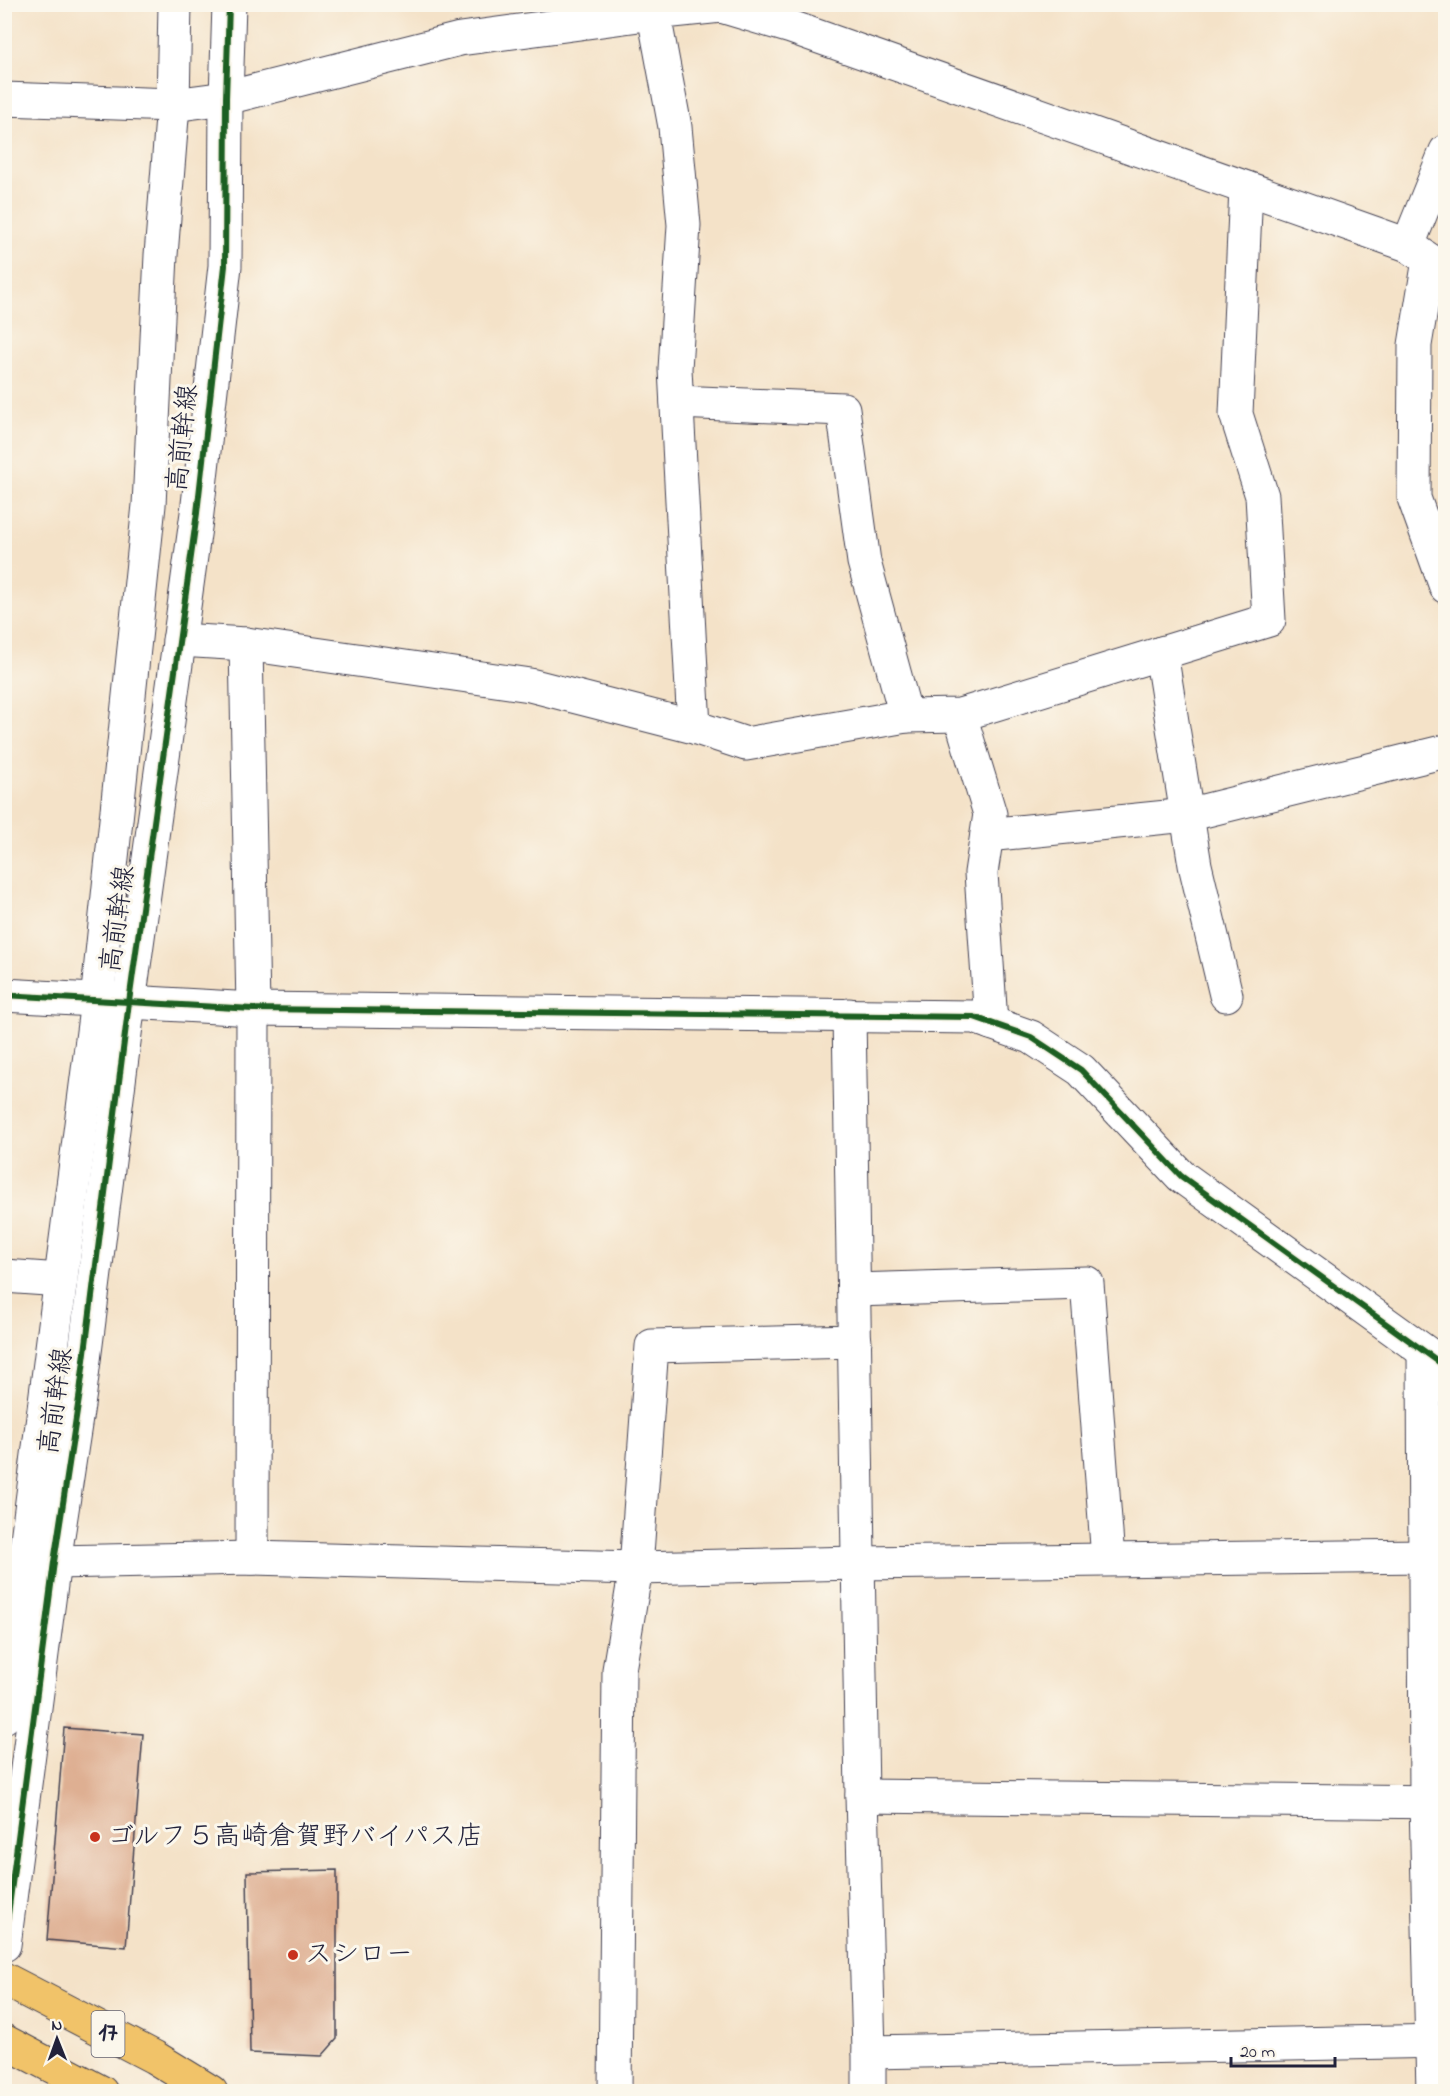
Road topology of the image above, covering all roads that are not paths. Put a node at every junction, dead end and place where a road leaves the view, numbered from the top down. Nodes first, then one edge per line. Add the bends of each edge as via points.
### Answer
1 (175, 4) edge
2 (229, 4) edge
3 (728, 5) edge
4 (653, 9) edge
5 (226, 98) junction
6 (4, 99) edge
7 (173, 105) junction
8 (1446, 151) edge
9 (1246, 188) junction
10 (1427, 257) edge
11 (676, 402) junction
12 (1446, 587) edge
13 (179, 640) junction
14 (246, 644) junction
15 (1161, 653) junction
16 (960, 715) junction
17 (906, 716) junction
18 (694, 727) junction
19 (1446, 751) edge
20 (1187, 815) junction
21 (987, 835) junction
22 (1226, 994) dead end
23 (4, 995) edge
24 (113, 1001) junction
25 (253, 1009) junction
26 (849, 1015) junction
27 (991, 1023) junction
28 (4, 1276) edge
29 (61, 1280) junction
30 (854, 1290) junction
31 (855, 1341) junction
32 (1435, 1359) edge
33 (1425, 1556) junction
34 (252, 1558) junction
35 (1108, 1559) junction
36 (28, 1560) edge
37 (858, 1563) junction
38 (636, 1568) junction
39 (4, 1718) edge
40 (862, 1796) junction
41 (1436, 1802) edge
42 (4, 1945) edge
43 (4, 1979) edge
44 (4, 2041) edge
45 (1439, 2041) edge
46 (869, 2052) junction
47 (101, 2091) edge
48 (211, 2091) edge
49 (615, 2091) edge
50 (869, 2091) edge
51 (1433, 2091) edge

1 - 7 street, 高前幹線
2 - 5 street, 高前幹線
3 - 4 street
3 - 9 street
4 - 5 street via 460,39
4 - 11 street via 675,127 684,225
5 - 7 street
5 - 13 street, 高前幹線 via 225,266
6 - 7 street
7 - 24 street, 高前幹線 via 161,255 150,505
8 - 10 street
9 - 10 street
9 - 15 street via 1236,414 1262,496 1269,620
10 - 12 street via 1415,345 1414,498
11 - 17 street via 843,409 864,562
11 - 18 street
13 - 14 street
13 - 24 street, 高前幹線
14 - 18 street via 530,685
14 - 25 street
15 - 16 street
15 - 20 street
16 - 17 street
16 - 21 street via 990,814
17 - 18 street via 746,744
19 - 20 street
20 - 21 street
20 - 22 street
21 - 27 street via 981,873
23 - 24 street
24 - 25 street
24 - 29 street, 高前幹線
24 - 36 street, 高前幹線 via 80,1392
25 - 26 street
25 - 34 street
26 - 27 street via 974,1017
26 - 30 street
27 - 32 street via 1030,1037 1081,1070 1181,1176
28 - 29 street
29 - 36 street, 高前幹線
30 - 31 street
30 - 35 street via 1087,1283
31 - 37 street
31 - 38 street via 652,1346
32 - 33 street
33 - 35 street
33 - 41 street
34 - 36 street
34 - 38 street
35 - 37 street
36 - 39 street, 高前幹線
36 - 42 street, 高前幹線
37 - 38 street
37 - 40 street
38 - 49 street via 619,1670
40 - 41 street
40 - 46 street
41 - 45 street
43 - 48 highway, 17
44 - 47 highway, 17
45 - 46 street
45 - 51 street
46 - 50 street

